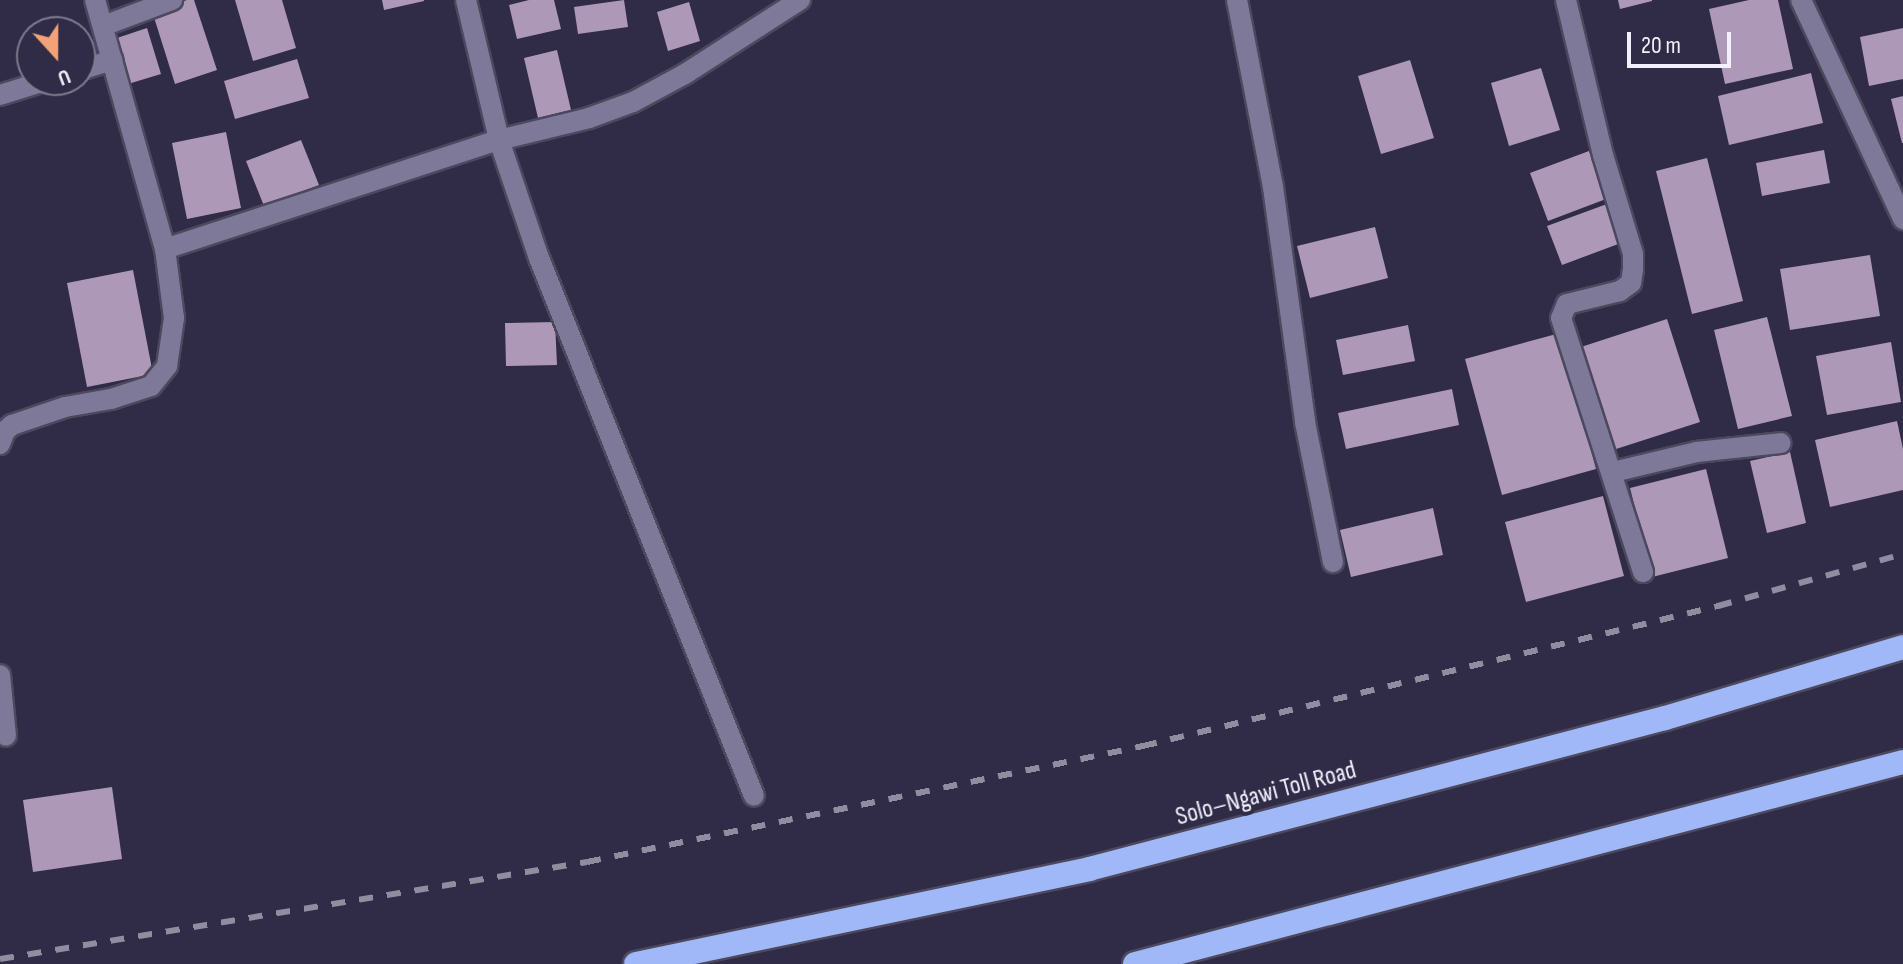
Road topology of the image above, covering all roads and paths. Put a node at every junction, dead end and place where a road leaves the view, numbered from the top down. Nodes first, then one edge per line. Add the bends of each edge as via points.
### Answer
1 (95, 0) edge
2 (172, 0) edge
3 (466, 0) edge
4 (800, 0) edge
5 (1237, 0) edge
6 (1566, 0) edge
7 (1801, 0) edge
8 (103, 26) junction
9 (112, 60) junction
10 (96, 65) edge
11 (499, 140) junction
12 (1896, 187) edge
13 (1903, 219) edge
14 (165, 249) junction
15 (1781, 443) dead end
16 (0, 444) edge
17 (1613, 472) junction
18 (1333, 562) dead end
19 (1643, 572) dead end
20 (1903, 647) edge
21 (0, 675) edge
22 (6, 736) dead end
23 (1903, 762) edge
24 (754, 796) dead end
25 (636, 964) edge
26 (1135, 964) edge

1 - 8 street
2 - 8 street
3 - 11 street
4 - 11 street via 633,102
5 - 18 street via 1273,187 1305,422
6 - 17 street via 1633,254 1631,283 1620,291 1567,304 1561,318
7 - 12 street
8 - 9 street
9 - 10 street
9 - 14 street
11 - 14 street
11 - 24 street via 539,258
12 - 13 street
14 - 16 street via 174,318 167,366 151,386 33,416 5,431
15 - 17 street via 1696,452
17 - 19 street
20 - 25 highway, Solo–Ngawi Toll Road via 1665,718 1089,869
21 - 22 street
23 - 26 highway

